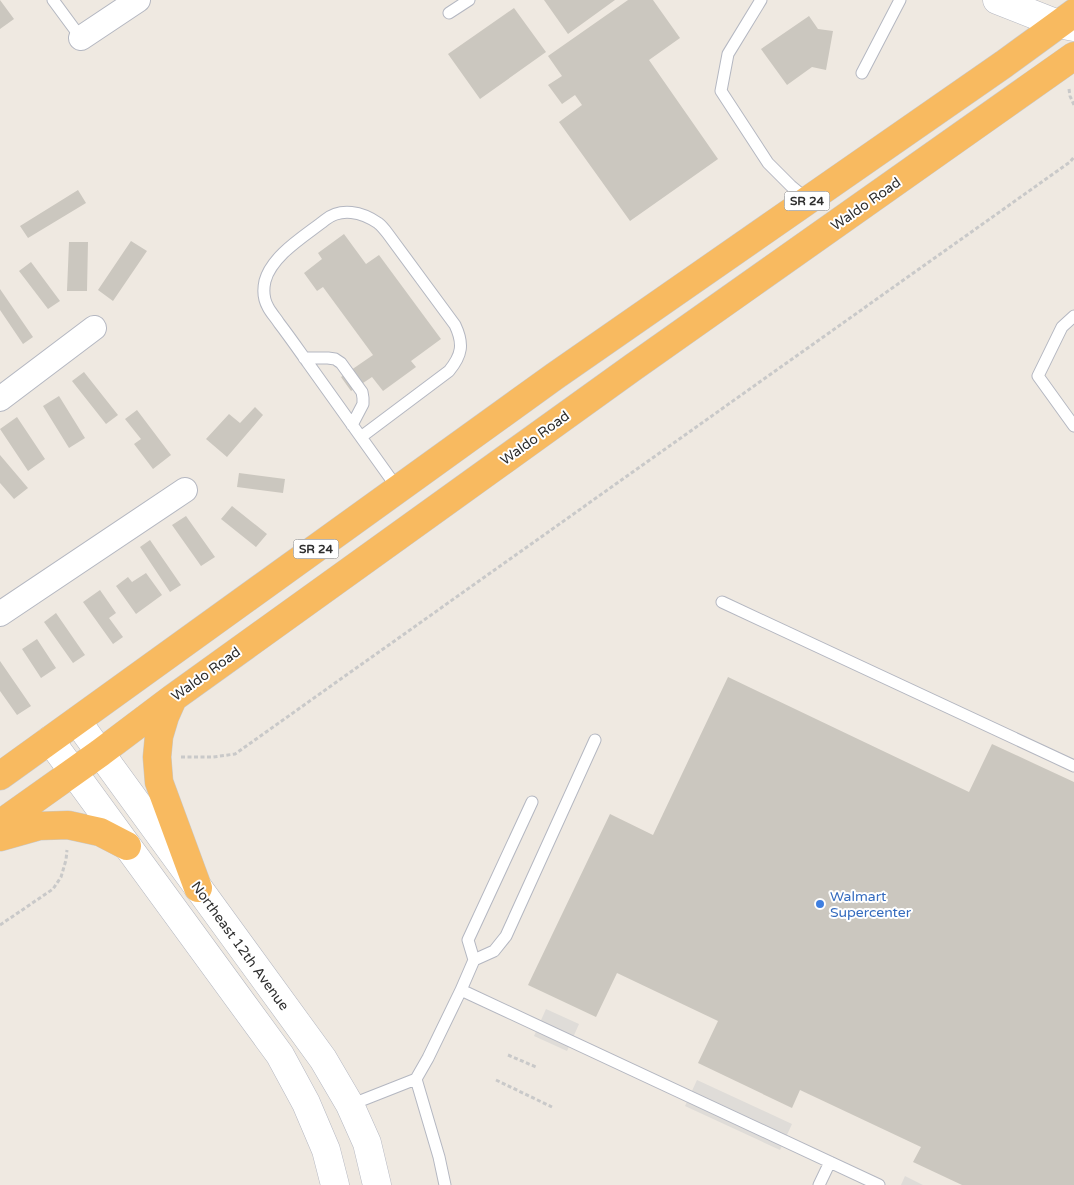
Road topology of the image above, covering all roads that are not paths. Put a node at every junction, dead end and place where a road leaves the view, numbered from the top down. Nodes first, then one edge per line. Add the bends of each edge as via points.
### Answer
1 (53, 0) edge
2 (138, 0) edge
3 (469, 0) edge
4 (761, 0) edge
5 (900, 0) edge
6 (997, 0) edge
7 (449, 13) dead end
8 (1070, 26) edge
9 (81, 38) joint
10 (1074, 56) edge
11 (862, 73) dead end
12 (808, 200) junction
13 (1074, 316) edge
14 (94, 328) dead end
15 (304, 358) junction
16 (0, 399) edge
17 (352, 425) junction
18 (1074, 426) edge
19 (361, 437) junction
20 (398, 489) junction
21 (185, 490) dead end
22 (722, 602) dead end
23 (0, 614) edge
24 (173, 698) junction
25 (77, 721) junction
26 (50, 740) junction
27 (595, 740) dead end
28 (100, 753) junction
29 (1074, 766) edge
30 (73, 772) junction
31 (0, 776) edge
32 (532, 802) dead end
33 (0, 824) edge
34 (0, 837) edge
35 (127, 846) junction
36 (198, 888) junction
37 (474, 960) junction
38 (461, 990) junction
39 (416, 1079) junction
40 (350, 1105) junction
41 (830, 1162) junction
42 (335, 1185) edge
43 (376, 1185) edge
44 (444, 1185) edge
45 (819, 1185) edge
46 (879, 1185) edge

1 - 9 lane
2 - 9 street
3 - 7 lane
4 - 12 lane via 728,54 721,91 768,163
5 - 11 lane
6 - 8 street
8 - 12 highway, SR 24 via 996,70
10 - 24 highway, Waldo Road / SR 24
12 - 20 highway, SR 24
13 - 18 lane via 1062,327 1038,376
14 - 16 street
15 - 17 lane
15 - 17 lane via 335,359 362,392 363,404
15 - 19 lane via 268,307 264,295 265,282 276,260 331,215 354,212 367,217 379,223 388,234 455,325 462,344 456,363 449,371
17 - 19 lane
19 - 20 lane
20 - 25 highway, SR 24
21 - 23 street
22 - 29 lane
24 - 28 highway, Waldo Road / SR 24
24 - 36 highway via 159,736 160,782
25 - 26 highway, SR 24
25 - 28 street, Northeast 12th Avenue
26 - 30 street
26 - 31 highway, SR 24
27 - 37 lane via 506,936 494,951
28 - 30 highway, Waldo Road / SR 24
28 - 36 street, Northeast 12th Avenue
30 - 33 highway, Waldo Road / SR 24
30 - 35 street
32 - 37 lane via 468,940
34 - 35 highway via 39,826 68,825 100,832
35 - 42 street via 280,1055 326,1150
36 - 40 street, Northeast 12th Avenue via 323,1060
37 - 38 lane
38 - 39 lane
38 - 41 lane
39 - 40 lane
39 - 44 lane
40 - 43 street, Northeast 12th Avenue via 367,1143
41 - 45 lane
41 - 46 lane

